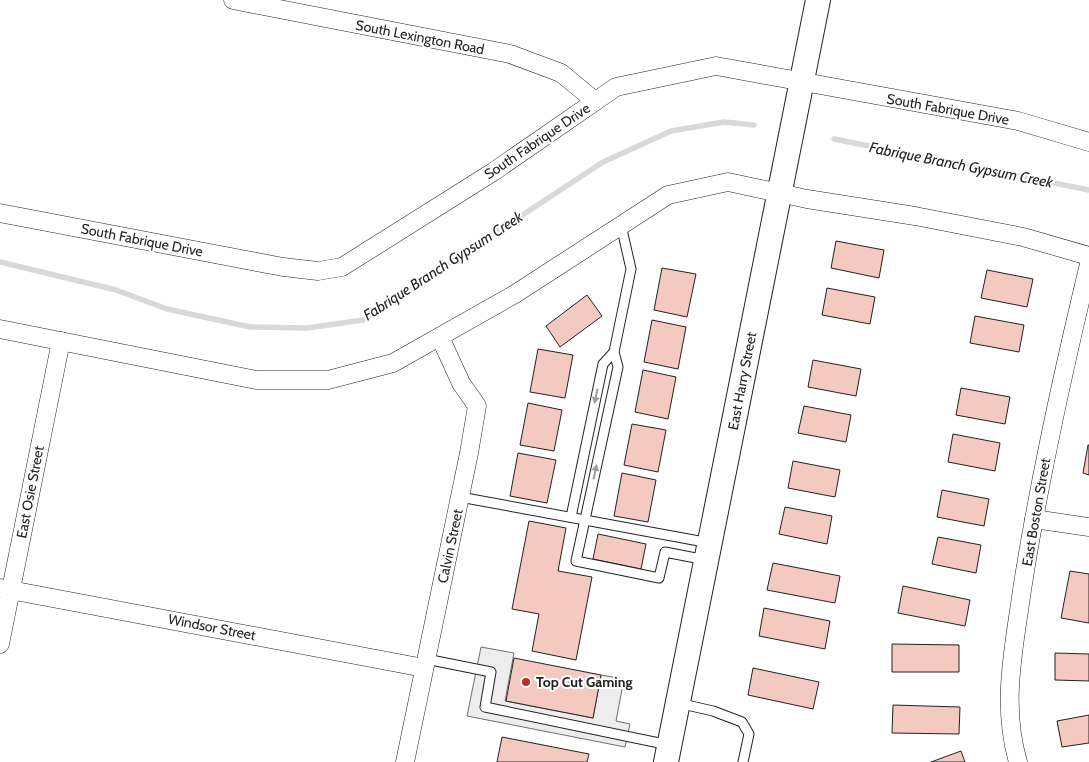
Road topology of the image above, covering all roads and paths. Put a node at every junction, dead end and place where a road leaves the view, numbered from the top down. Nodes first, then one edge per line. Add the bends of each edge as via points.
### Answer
1 (233, 0) edge
2 (818, 0) edge
3 (802, 82) junction
4 (595, 101) junction
5 (1089, 142) edge
6 (780, 193) junction
7 (0, 213) edge
8 (621, 225) junction
9 (1089, 256) edge
10 (1089, 264) edge
11 (0, 329) edge
12 (440, 336) junction
13 (61, 341) junction
14 (614, 352) junction
15 (586, 444) junction
16 (600, 447) junction
17 (460, 497) junction
18 (571, 517) junction
19 (1034, 519) junction
20 (584, 520) junction
21 (1089, 527) edge
22 (708, 551) junction
23 (5, 589) edge
24 (0, 644) edge
25 (425, 664) junction
26 (678, 703) junction
27 (668, 753) edge
28 (405, 762) edge
29 (743, 762) edge
30 (1018, 762) edge

1 - 4 street, South Lexington Road via 510,54 560,73
2 - 3 main road, East Harry Street
3 - 4 street, South Fabrique Drive via 716,66 616,87
3 - 5 street, South Fabrique Drive via 1018,121
3 - 6 main road, East Harry Street
4 - 7 street, South Fabrique Drive via 493,172 342,267 318,271 283,267
6 - 8 street via 728,182 668,195
6 - 9 street via 1023,237
6 - 22 main road, East Harry Street
8 - 12 street via 515,294
8 - 14 lane via 631,269
10 - 19 street, East Boston Street
11 - 13 street
12 - 13 street via 393,363 328,380 256,380
12 - 17 street, Calvin Street via 460,383 477,406
13 - 23 street, East Osie Street
14 -> 15 lane via 603,364
14 - 16 lane via 618,367
15 - 16 lane
15 - 18 lane
20 -> 16 lane
17 - 18 lane
17 - 25 street, Calvin Street
18 - 20 lane
19 - 21 street
19 - 30 street, East Boston Street via 1010,674 1010,736
20 - 22 lane
20 - 22 lane via 576,561 659,578 665,552
22 - 26 main road, East Harry Street
23 - 24 street, East Osie Street
23 - 25 street, Windsor Street
25 - 27 lane via 491,672 485,707
25 - 28 street, Calvin Street
26 - 27 main road, East Harry Street
26 - 29 lane via 742,722 749,734

